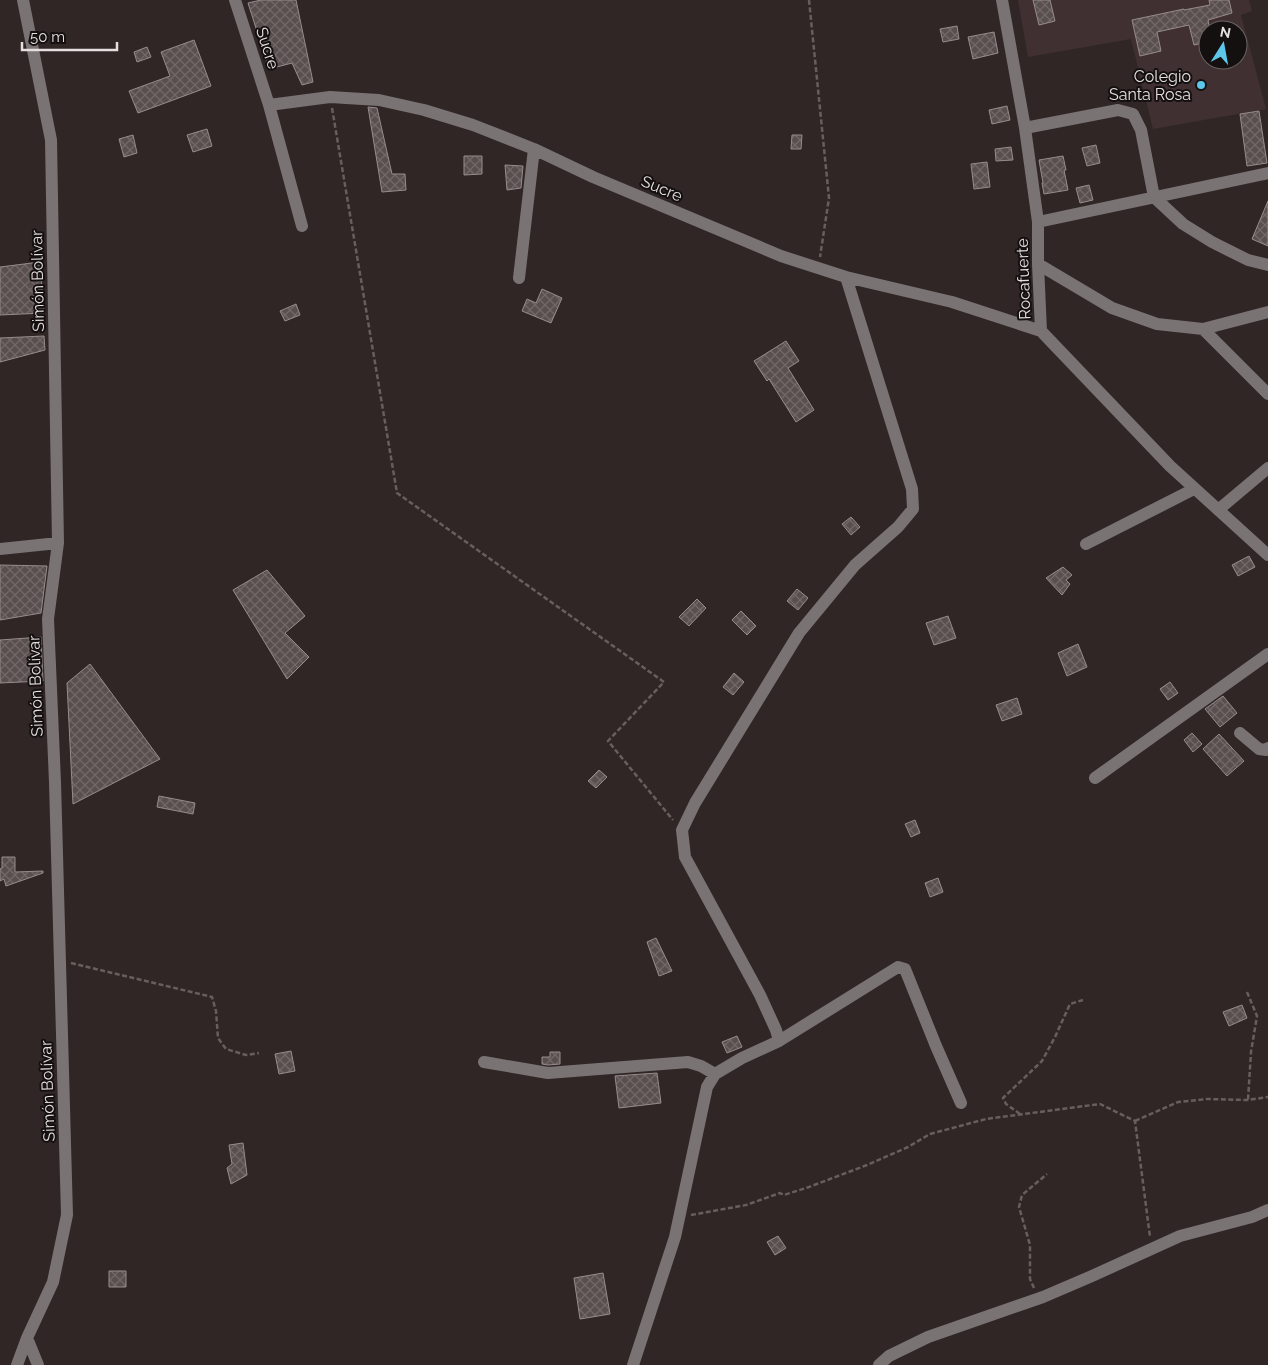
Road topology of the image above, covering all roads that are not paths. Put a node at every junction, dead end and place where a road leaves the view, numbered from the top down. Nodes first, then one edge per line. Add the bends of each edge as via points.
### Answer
1 (23, 0) edge
2 (235, 0) edge
3 (1002, 0) edge
4 (269, 106) junction
5 (1025, 128) junction
6 (534, 149) junction
7 (1268, 173) edge
8 (1154, 197) junction
9 (1038, 222) junction
10 (302, 226) dead end
11 (1038, 264) junction
12 (1268, 265) edge
13 (846, 277) junction
14 (519, 278) dead end
15 (1268, 312) edge
16 (1203, 329) junction
17 (1041, 331) junction
18 (1268, 394) edge
19 (1268, 468) edge
20 (1194, 489) junction
21 (1218, 510) junction
22 (58, 543) junction
23 (1086, 544) dead end
24 (0, 549) edge
25 (1268, 555) edge
26 (1268, 654) edge
27 (1240, 733) dead end
28 (1268, 748) edge
29 (1095, 778) dead end
30 (779, 1041) junction
31 (484, 1062) dead end
32 (715, 1074) junction
33 (961, 1103) dead end
34 (1268, 1210) edge
35 (27, 1338) junction
36 (17, 1365) edge
37 (38, 1365) edge
38 (633, 1365) edge
39 (879, 1365) edge

1 - 22 street, Simón Bolívar via 51,140
2 - 4 street, Sucre
3 - 5 street, Rocafuerte
4 - 6 street, Sucre via 330,97 379,100 473,125
4 - 10 street, Sucre
5 - 8 street via 1118,110 1133,114 1141,130
5 - 9 street, Rocafuerte
6 - 13 street, Sucre via 781,256
6 - 14 street
7 - 8 street
8 - 9 street
8 - 12 street via 1183,224 1212,242 1248,260
9 - 11 street, Rocafuerte
11 - 16 street via 1112,308 1157,324
11 - 17 street, Rocafuerte
13 - 17 street, Sucre via 952,302
13 - 30 street via 912,489 913,509 898,527 855,565 799,633 695,803 682,830 685,857 760,995
15 - 16 street
16 - 18 street
17 - 20 street, Rocafuerte
19 - 21 street
20 - 21 street, Rocafuerte
20 - 23 street
21 - 25 street, Rocafuerte
22 - 24 street
22 - 35 street, Simón Bolívar via 48,619 67,1216 53,1282
26 - 29 street
27 - 28 street via 1260,749
30 - 32 street
30 - 33 street via 898,968 905,969
31 - 32 street via 548,1073 688,1062
32 - 38 street via 707,1087 674,1237
34 - 39 street via 1180,1236 1038,1298 928,1337 889,1356
35 - 36 street, Simón Bolívar
35 - 37 street

